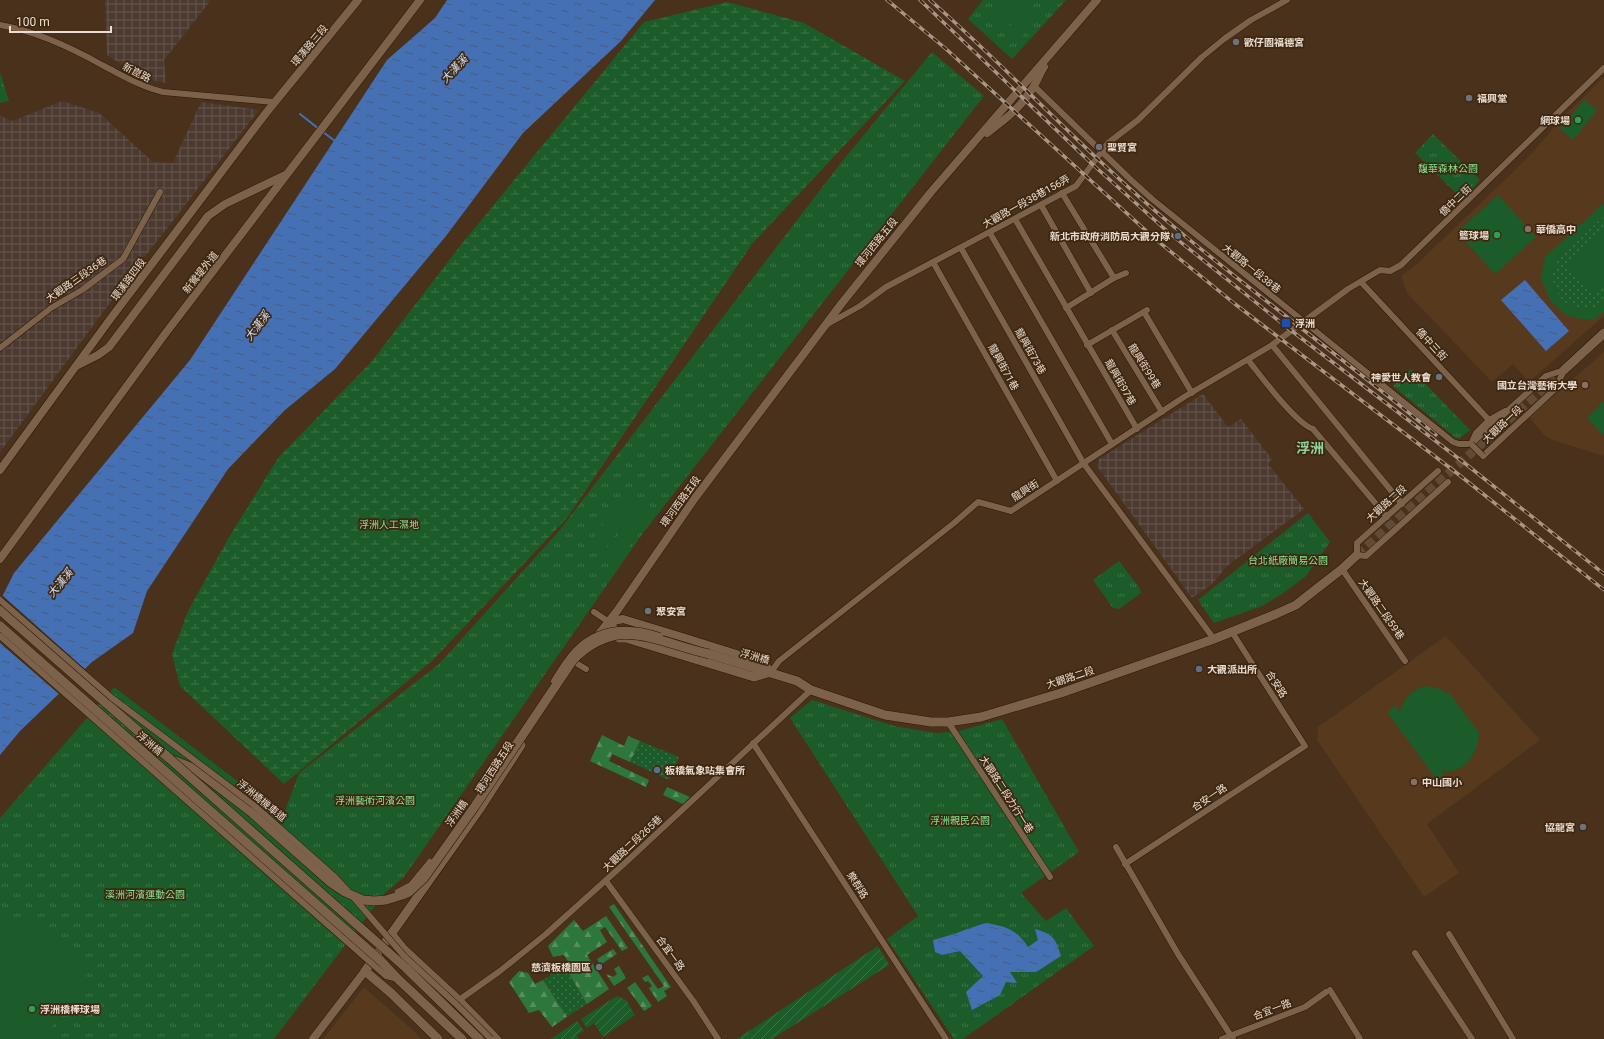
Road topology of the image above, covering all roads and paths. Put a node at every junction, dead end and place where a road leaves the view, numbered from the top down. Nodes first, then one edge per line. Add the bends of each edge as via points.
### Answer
1 (358, 0) edge
2 (420, 0) edge
3 (1097, 0) edge
4 (1288, 0) edge
5 (0, 25) edge
6 (1061, 42) junction
7 (1604, 68) edge
8 (1034, 86) junction
9 (274, 102) junction
10 (973, 144) junction
11 (1102, 151) junction
12 (287, 174) junction
13 (160, 192) dead end
14 (1062, 193) junction
15 (1040, 206) junction
16 (1015, 219) junction
17 (990, 233) junction
18 (961, 248) junction
19 (933, 262) junction
20 (1126, 273) dead end
21 (1114, 278) junction
22 (1361, 282) junction
23 (1090, 293) junction
24 (1066, 308) junction
25 (1304, 322) junction
26 (822, 328) junction
27 (1112, 330) junction
28 (1604, 333) edge
29 (1088, 345) junction
30 (1272, 345) junction
31 (0, 348) edge
32 (1248, 360) junction
33 (75, 366) junction
34 (1564, 370) junction
35 (1192, 392) junction
36 (1507, 411) junction
37 (1162, 412) junction
38 (1488, 420) junction
39 (1137, 429) junction
40 (1112, 444) junction
41 (1472, 444) junction
42 (1084, 464) junction
43 (0, 470) edge
44 (1438, 470) dead end
45 (1057, 482) junction
46 (1448, 482) dead end
47 (1402, 504) junction
48 (1387, 517) junction
49 (1357, 555) junction
50 (0, 559) edge
51 (1342, 569) junction
52 (0, 600) edge
53 (0, 610) edge
54 (594, 612) dead end
55 (608, 622) junction
56 (0, 626) edge
57 (1232, 632) junction
58 (0, 636) edge
59 (626, 638) junction
60 (1214, 639) junction
61 (586, 650) junction
62 (709, 654) junction
63 (1405, 661) dead end
64 (576, 663) junction
65 (586, 669) dead end
66 (771, 672) junction
67 (811, 690) junction
68 (948, 722) junction
69 (754, 743) junction
70 (1305, 746) joint
71 (170, 759) junction
72 (225, 784) junction
73 (1116, 847) dead end
74 (1125, 864) junction
75 (1050, 877) dead end
76 (606, 881) junction
77 (391, 933) junction
78 (1449, 934) dead end
79 (1415, 953) dead end
80 (365, 971) junction
81 (399, 980) junction
82 (459, 1000) junction
83 (445, 1024) junction
84 (1232, 1037) edge
85 (313, 1039) edge
86 (438, 1039) edge
87 (456, 1039) edge
88 (462, 1039) edge
89 (479, 1039) edge
90 (491, 1039) edge
91 (497, 1039) edge
92 (718, 1039) edge
93 (946, 1039) edge
94 (1222, 1039) edge
95 (1360, 1039) edge
96 (1472, 1039) edge
97 (1513, 1039) edge

1 - 9 street, 環漢路三段
2 - 12 street, 新鶯堤外道
3 - 6 street, 環河西路五段
4 - 11 street, 大觀路一段38巷156弄 via 1223,39
5 - 9 street, 新崑路 via 34,33 80,53 148,89
6 - 8 street
6 - 10 street, 環河西路五段
7 - 22 street, 僑中二街 via 1401,266 1380,270
8 - 10 street via 1013,112
8 - 11 street, 大觀路一段38巷
9 - 33 street, 環漢路四段
10 - 26 street, 環河西路五段 via 897,233
11 - 14 street, 大觀路一段38巷156弄 via 1076,186
11 - 25 street, 大觀路一段38巷 via 1152,199
12 - 33 street via 225,204 208,216 109,348
12 - 50 street, 新鶯堤外道 via 165,334
13 - 31 street, 大觀路三段36巷 via 123,259 82,290 51,308
14 - 15 street, 大觀路一段38巷156弄
14 - 21 street
15 - 16 street, 大觀路一段38巷156弄
15 - 23 street
16 - 17 street, 大觀路一段38巷156弄
16 - 24 street, 龍興街97巷
17 - 18 street, 大觀路一段38巷156弄
17 - 40 street
18 - 19 street, 大觀路一段38巷156弄
18 - 42 street, 龍興街73巷
19 - 26 street, 大觀路一段38巷156弄 via 886,287
19 - 45 street, 龍興街71巷
20 - 21 street
21 - 23 street
22 - 25 street, 僑中二街
22 - 38 street, 僑中三街
23 - 24 street
24 - 29 street, 龍興街97巷
25 - 30 street, 龍興街
25 - 41 street, 大觀路一段38巷 via 1453,442
26 - 55 street, 環河西路五段 via 695,498
27 - 29 street
27 - 35 street via 1146,311
27 - 37 street, 龍興街99巷
28 - 34 main road, 大觀路一段
29 - 39 street, 龍興街97巷
30 - 32 street, 龍興街
30 - 47 street
32 - 35 street, 龍興街
32 - 48 street via 1296,418 1306,427 1313,429
33 - 43 street, 環漢路四段
34 - 36 street, 大觀路一段 via 1546,376
34 - 41 street, 大觀路一段, bridge via 1556,388 1483,456
35 - 37 street, 龍興街
36 - 38 street
36 - 41 street, 大觀路一段
37 - 39 street, 龍興街
38 - 41 street via 1476,433
39 - 40 street, 龍興街
40 - 42 street, 龍興街
42 - 45 street, 龍興街
42 - 60 street, 龍興街73巷
44 - 47 street, 大觀路二段
45 - 66 street, 龍興街 via 1011,510 978,502 779,661
46 - 49 street, 大觀路二段 via 1366,556
47 - 48 street, 大觀路二段
48 - 49 street, 大觀路二段 via 1357,543
49 - 51 main road, 大觀路二段
51 - 57 main road, 大觀路二段 via 1296,605
51 - 63 street, 大觀路二段59巷
52 - 72 street, 浮洲橋機車道, bridge via 112,698
53 - 71 main road, 浮洲橋
54 - 55 street
55 - 59 main road via 615,631
55 - 61 street, 環河西路五段
55 - 66 street via 622,619 679,636 762,662
56 - 81 main road, 浮洲橋, bridge via 381,961
57 - 60 main road, 大觀路二段
57 - 70 street, 合安路
58 - 81 street, bridge via 386,976
59 - 61 main road via 615,639
59 - 66 main road via 754,677
60 - 68 main road, 大觀路二段 via 1061,693 981,717
61 - 64 main road, 環河西路五段
62 - 66 main road, 浮洲橋
62 - 71 main road, 浮洲橋, bridge via 634,634 616,634 602,638 585,648 573,660 424,878 409,892 386,900 363,900 345,892 195,769
62 - 72 street, bridge via 656,634 630,629 602,634 576,650 421,874 411,885 390,896 368,896 348,889 333,879
64 - 65 street
64 - 77 main road, 環河西路五段 via 479,810
66 - 67 main road, 大觀路二段 via 797,681
67 - 68 main road, 大觀路二段 via 885,715
67 - 69 street, 大觀路二段265巷
68 - 75 street, 大觀路二段力行一巷
69 - 76 street, 大觀路二段265巷
69 - 93 street, 樂群路
70 - 74 street, 合安一路
71 - 89 main road, 浮洲橋, bridge via 406,968
72 - 90 street, 浮洲橋機車道, bridge via 256,806 335,877 404,956
73 - 74 street
74 - 84 street via 1178,954
76 - 82 street, 大觀路二段265巷 via 546,934
76 - 92 street, 合宜一路
77 - 80 main road, 環河西路五段
77 - 82 street via 404,949
78 - 97 street
79 - 96 street
80 - 85 street, 環河西路五段
80 - 86 main road via 392,993
81 - 83 main road, 浮洲橋
82 - 91 street
83 - 87 street
83 - 88 main road, 浮洲橋
84 - 94 street, 合宜一路
84 - 95 street, 合宜一路 via 1305,1007 1328,991

